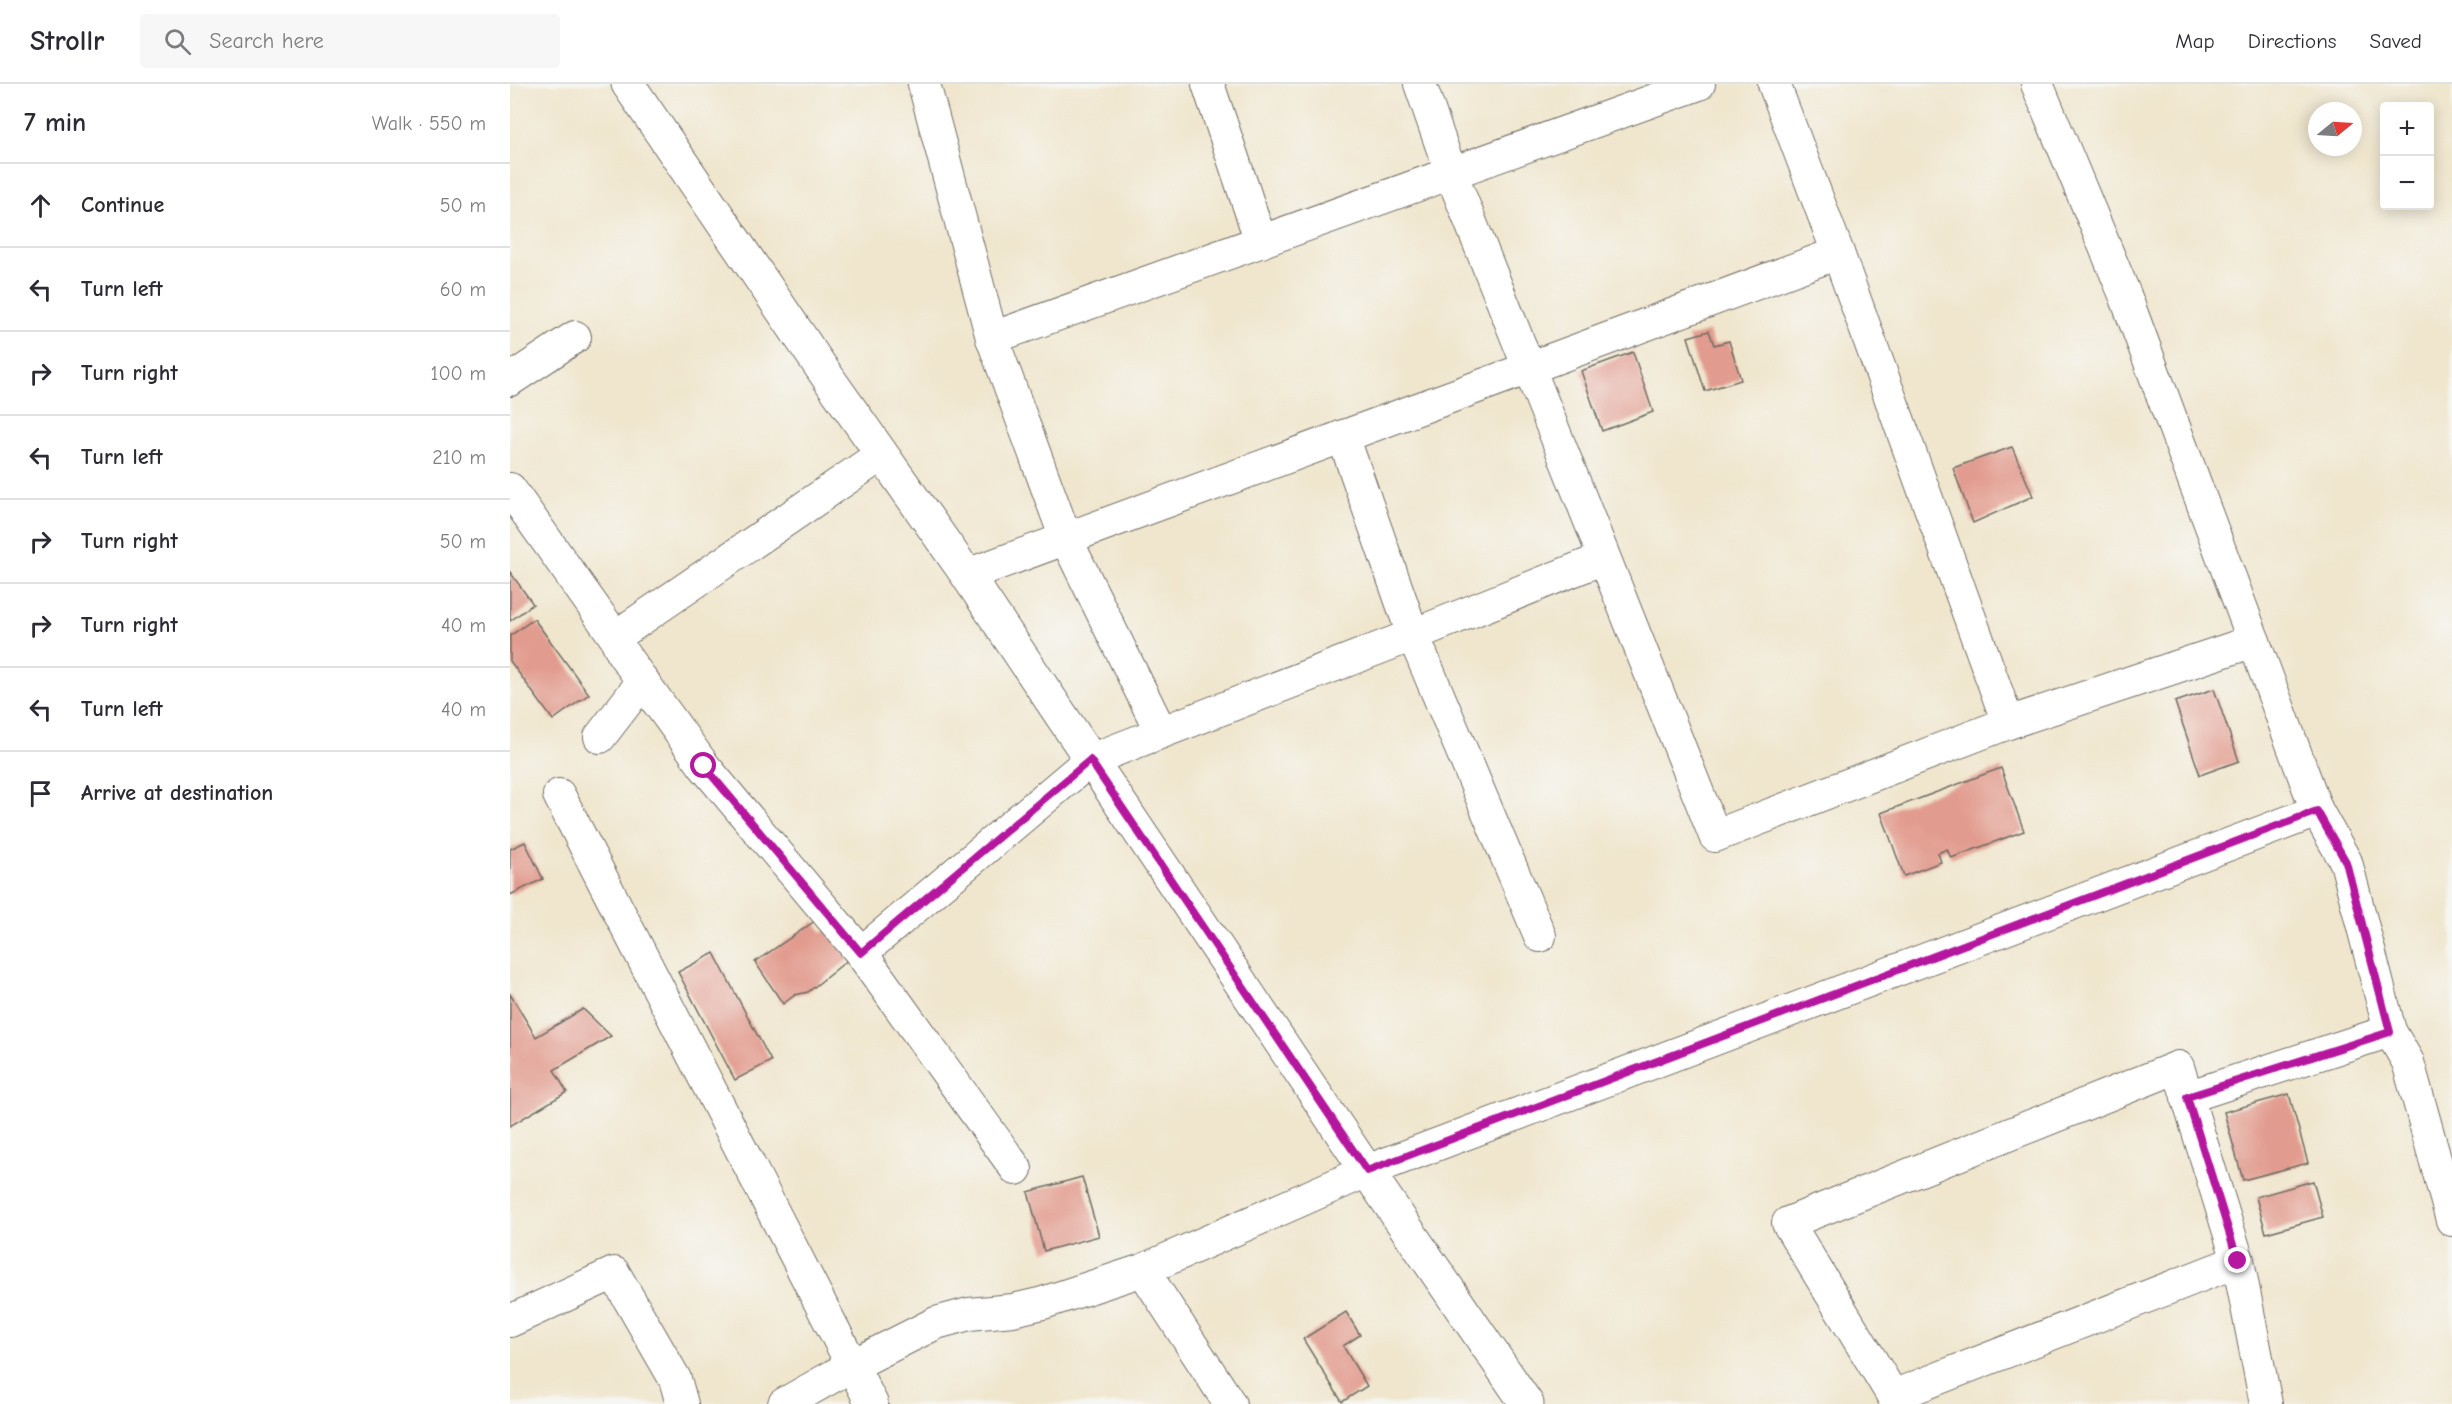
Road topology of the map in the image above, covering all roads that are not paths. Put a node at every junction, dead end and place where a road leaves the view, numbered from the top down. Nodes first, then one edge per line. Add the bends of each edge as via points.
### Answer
1 (628, 84) edge
2 (924, 84) edge
3 (1208, 84) edge
4 (1419, 84) edge
5 (1699, 84) edge
6 (1774, 84) edge
7 (2037, 84) edge
8 (1666, 90) edge
9 (1451, 173) junction
10 (1261, 242) junction
11 (1838, 253) junction
12 (575, 337) dead end
13 (992, 338) junction
14 (1529, 368) junction
15 (510, 380) edge
16 (1343, 436) junction
17 (881, 455) junction
18 (510, 489) edge
19 (1066, 539) junction
20 (1604, 558) junction
21 (967, 575) junction
22 (1413, 635) junction
23 (615, 637) junction
24 (2254, 641) junction
25 (643, 681) junction
26 (2008, 723) junction
27 (1161, 732) junction
28 (600, 737) dead end
29 (1090, 760) junction
30 (560, 795) dead end
31 (2317, 811) junction
32 (1540, 936) dead end
33 (861, 953) junction
34 (2390, 1032) junction
35 (2187, 1097) junction
36 (1016, 1169) dead end
37 (1367, 1171) junction
38 (2452, 1220) edge
39 (2238, 1261) junction
40 (1143, 1269) junction
41 (510, 1321) edge
42 (851, 1366) junction
43 (1895, 1400) edge
44 (682, 1404) edge
45 (784, 1404) edge
46 (872, 1404) edge
47 (1230, 1404) edge
48 (1527, 1404) edge
49 (2266, 1404) edge

1 - 17 main road
2 - 13 street
3 - 10 street
4 - 9 street
5 - 8 street
6 - 11 street
7 - 24 street via 2125,295
8 - 9 street
9 - 10 street
9 - 14 street
10 - 13 street
11 - 14 street
11 - 26 street
12 - 15 street
13 - 19 street
14 - 16 street
14 - 20 street
16 - 19 street
16 - 22 street
17 - 21 main road
17 - 23 street
18 - 23 street
19 - 21 street
19 - 27 street
20 - 22 street
20 - 26 street via 1715,836
21 - 29 main road
22 - 27 street
22 - 32 street
23 - 25 street
24 - 26 street
24 - 31 street
25 - 28 street
25 - 33 street via 704,766
27 - 29 street
29 - 33 street
29 - 37 main road
30 - 42 street
31 - 34 street via 2346,862
31 - 37 street
33 - 36 street
34 - 35 street
34 - 38 street via 2408,1062
35 - 39 street
35 - 43 street via 2178,1068 1788,1223
37 - 40 street
37 - 48 main road
39 - 43 street
39 - 49 street
40 - 42 street via 1043,1303 936,1323
40 - 47 street
41 - 44 street via 614,1273 675,1379
42 - 45 street
42 - 46 street

